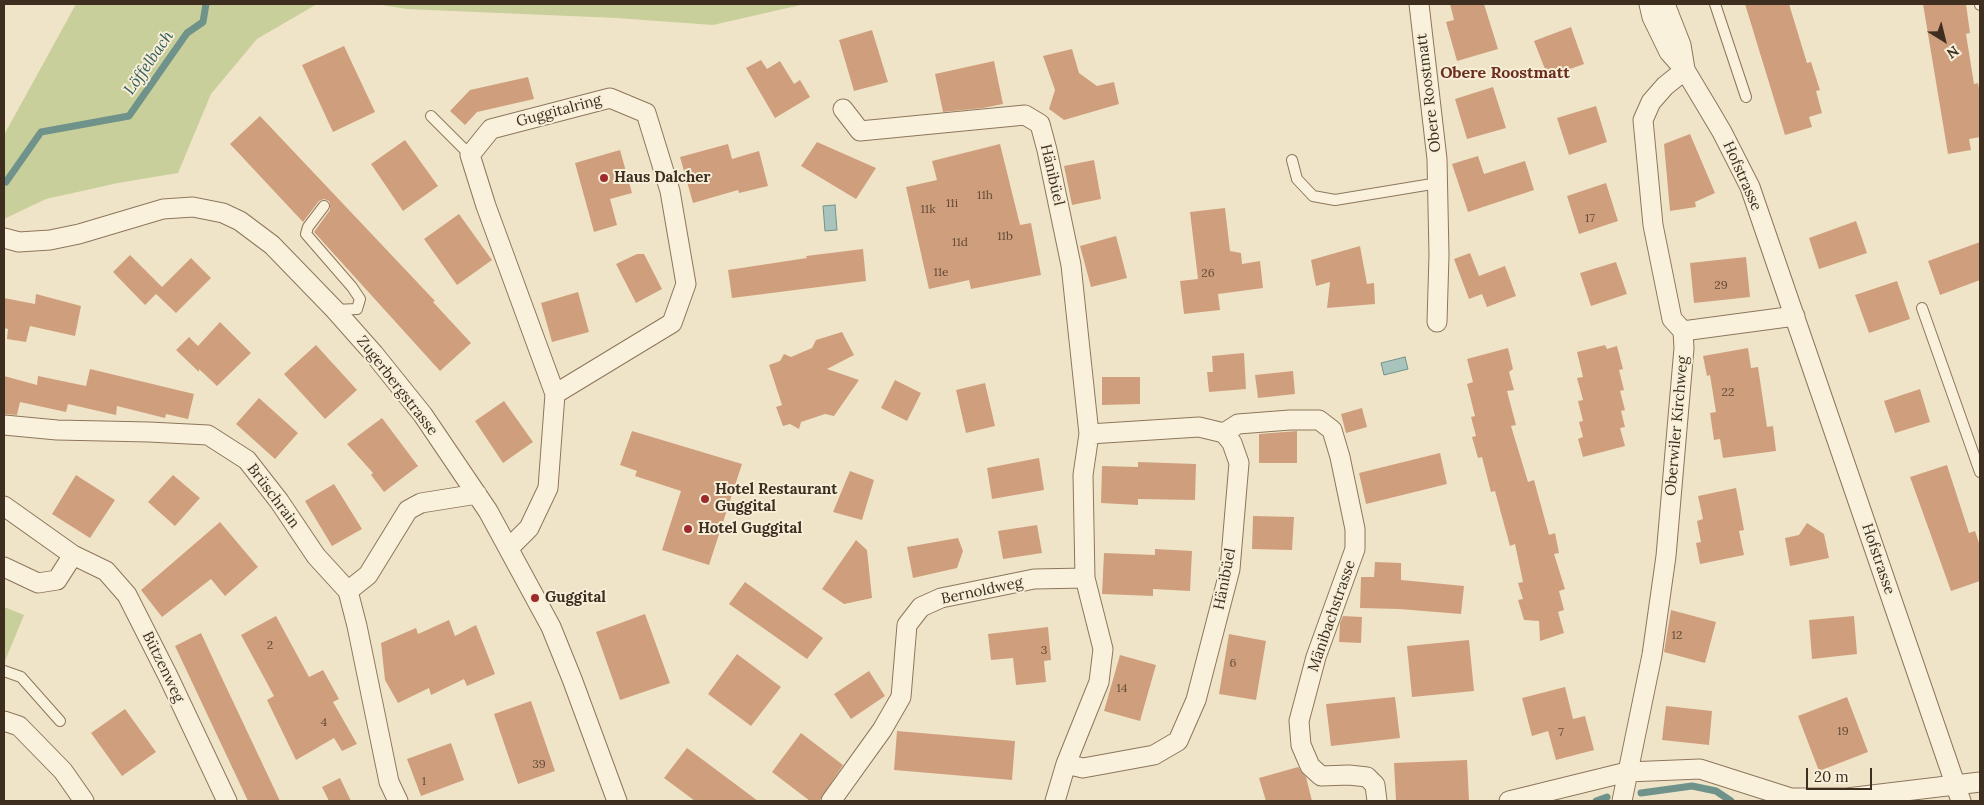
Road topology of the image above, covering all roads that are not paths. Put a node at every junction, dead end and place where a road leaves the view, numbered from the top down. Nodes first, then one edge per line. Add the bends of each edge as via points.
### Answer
1 (1419, 4) edge
2 (1649, 4) edge
3 (1665, 4) edge
4 (1716, 4) edge
5 (1685, 70) junction
6 (1746, 96) dead end
7 (843, 109) dead end
8 (431, 116) dead end
9 (470, 155) junction
10 (1292, 160) dead end
11 (1438, 183) junction
12 (324, 206) dead end
13 (4, 238) edge
14 (1922, 308) dead end
15 (335, 310) junction
16 (1795, 316) junction
17 (1437, 322) dead end
18 (1683, 331) junction
19 (555, 394) junction
20 (4, 425) edge
21 (1224, 433) junction
22 (1089, 434) junction
23 (1980, 472) edge
24 (477, 494) junction
25 (4, 506) edge
26 (509, 548) junction
27 (72, 555) junction
28 (4, 567) edge
29 (1084, 578) junction
30 (348, 591) junction
31 (4, 671) edge
32 (4, 721) edge
33 (60, 721) dead end
34 (1066, 764) junction
35 (1627, 772) junction
36 (1980, 782) edge
37 (1958, 793) edge
38 (84, 801) edge
39 (227, 801) edge
40 (398, 801) edge
41 (617, 801) edge
42 (831, 801) edge
43 (1055, 801) edge
44 (1376, 801) edge
45 (1509, 801) edge
46 (1622, 801) edge

1 - 11 street, Obere Roostmatt
2 - 5 street, Hofstrasse via 1669,52
3 - 5 street, Hofstrasse
4 - 6 lane
5 - 16 street, Hofstrasse via 1750,187
5 - 18 street via 1651,102 1643,120 1653,225 1672,319
7 - 22 street, Hänibüel via 860,130 1025,115 1040,124 1071,264
8 - 9 lane
9 - 19 street
9 - 19 street, Guggitalring via 491,129 610,98 646,113 670,192 686,284 672,323
10 - 11 lane via 1297,180 1314,196 1334,200
11 - 17 street, Obere Roostmatt
12 - 15 lane via 306,234 360,299 358,309
13 - 15 street, Zugerbergstrasse via 19,242 50,240 164,210 193,207 223,213 240,221 272,245
14 - 23 lane
15 - 24 street, Zugerbergstrasse via 423,415
16 - 18 street
16 - 37 street, Hofstrasse
18 - 35 street, Oberwiler Kirchweg via 1666,556 1652,655
19 - 26 street via 548,488 529,528
20 - 30 street, Brüschrain via 208,435 247,460 316,556
21 - 22 street via 1199,427
21 - 34 street, Hänibüel via 1239,463 1230,569 1196,700 1178,740 1154,755 1083,768
21 - 44 street, Mänibachstrasse via 1238,424 1290,420 1318,420 1332,430 1355,529 1356,549 1316,657 1299,721 1301,745 1310,766 1321,776 1366,777 1376,785
22 - 29 street, Hänibüel via 1083,475
24 - 26 street, Zugerbergstrasse
24 - 30 street via 421,503 408,510 368,575
25 - 27 street
26 - 41 street, Zugerbergstrasse via 554,636
27 - 28 street via 56,580 38,583
27 - 39 street, Bützenweg via 106,571 127,595
29 - 34 street, Hänibüel via 1103,649 1099,682
29 - 42 street, Bernoldweg via 1034,579 941,598 921,607 907,625 901,697 882,730
30 - 40 street via 388,782
31 - 33 lane via 21,677
32 - 38 street via 19,726 63,771
34 - 43 street, Hänibüel
35 - 37 street via 1700,768 1791,798
35 - 45 street
35 - 46 street, Oberwiler Kirchweg
36 - 37 street

